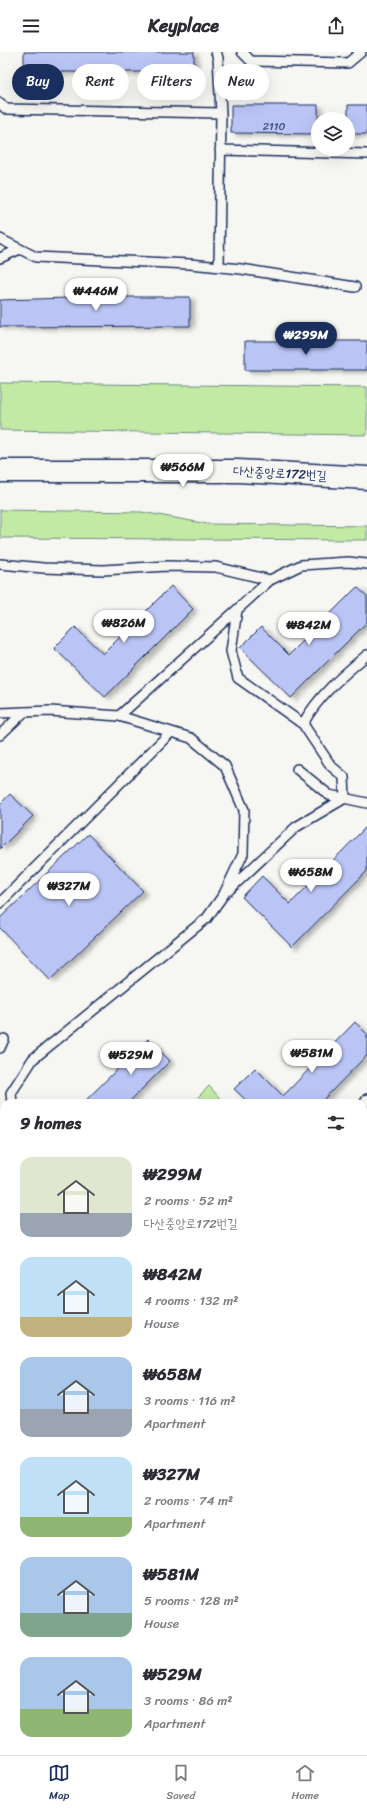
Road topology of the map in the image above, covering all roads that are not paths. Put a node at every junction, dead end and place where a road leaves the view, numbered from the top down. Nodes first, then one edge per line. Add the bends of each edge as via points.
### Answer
1 (216, 52) edge
2 (242, 52) edge
3 (361, 52) edge
4 (0, 103) edge
5 (221, 113) junction
6 (220, 150) junction
7 (367, 154) edge
8 (0, 239) edge
9 (20, 249) junction
10 (0, 258) edge
11 (219, 267) junction
12 (354, 287) dead end
13 (0, 471) edge
14 (367, 478) edge
15 (0, 564) edge
16 (367, 564) edge
17 (270, 580) junction
18 (237, 610) junction
19 (367, 655) edge
20 (24, 712) junction
21 (0, 713) edge
22 (119, 716) junction
23 (303, 724) junction
24 (171, 732) junction
25 (0, 735) edge
26 (297, 769) dead end
27 (345, 798) junction
28 (367, 803) edge
29 (224, 894) junction
30 (0, 903) edge
31 (12, 1099) edge

1 - 5 lane
2 - 3 lane via 250,61 348,63
4 - 5 lane via 6,109
5 - 6 lane
6 - 7 lane
6 - 11 lane
8 - 9 lane
9 - 10 lane
9 - 11 lane via 36,257
11 - 12 lane
13 - 14 street, 다산중앙로172번길 via 238,471
15 - 17 lane via 103,570 166,566 216,567
16 - 17 lane via 348,562 301,565
17 - 18 lane
18 - 22 lane
18 - 23 lane via 231,651 238,678
19 - 23 lane via 311,708
20 - 21 lane
20 - 22 lane via 50,711
20 - 25 lane
22 - 24 lane
23 - 27 lane via 331,766 344,777
24 - 29 lane via 192,738 225,766 244,810 243,854
24 - 30 lane
26 - 27 lane via 329,795
27 - 28 lane
27 - 29 lane via 296,826
29 - 31 lane via 207,918 33,1059 11,1093

